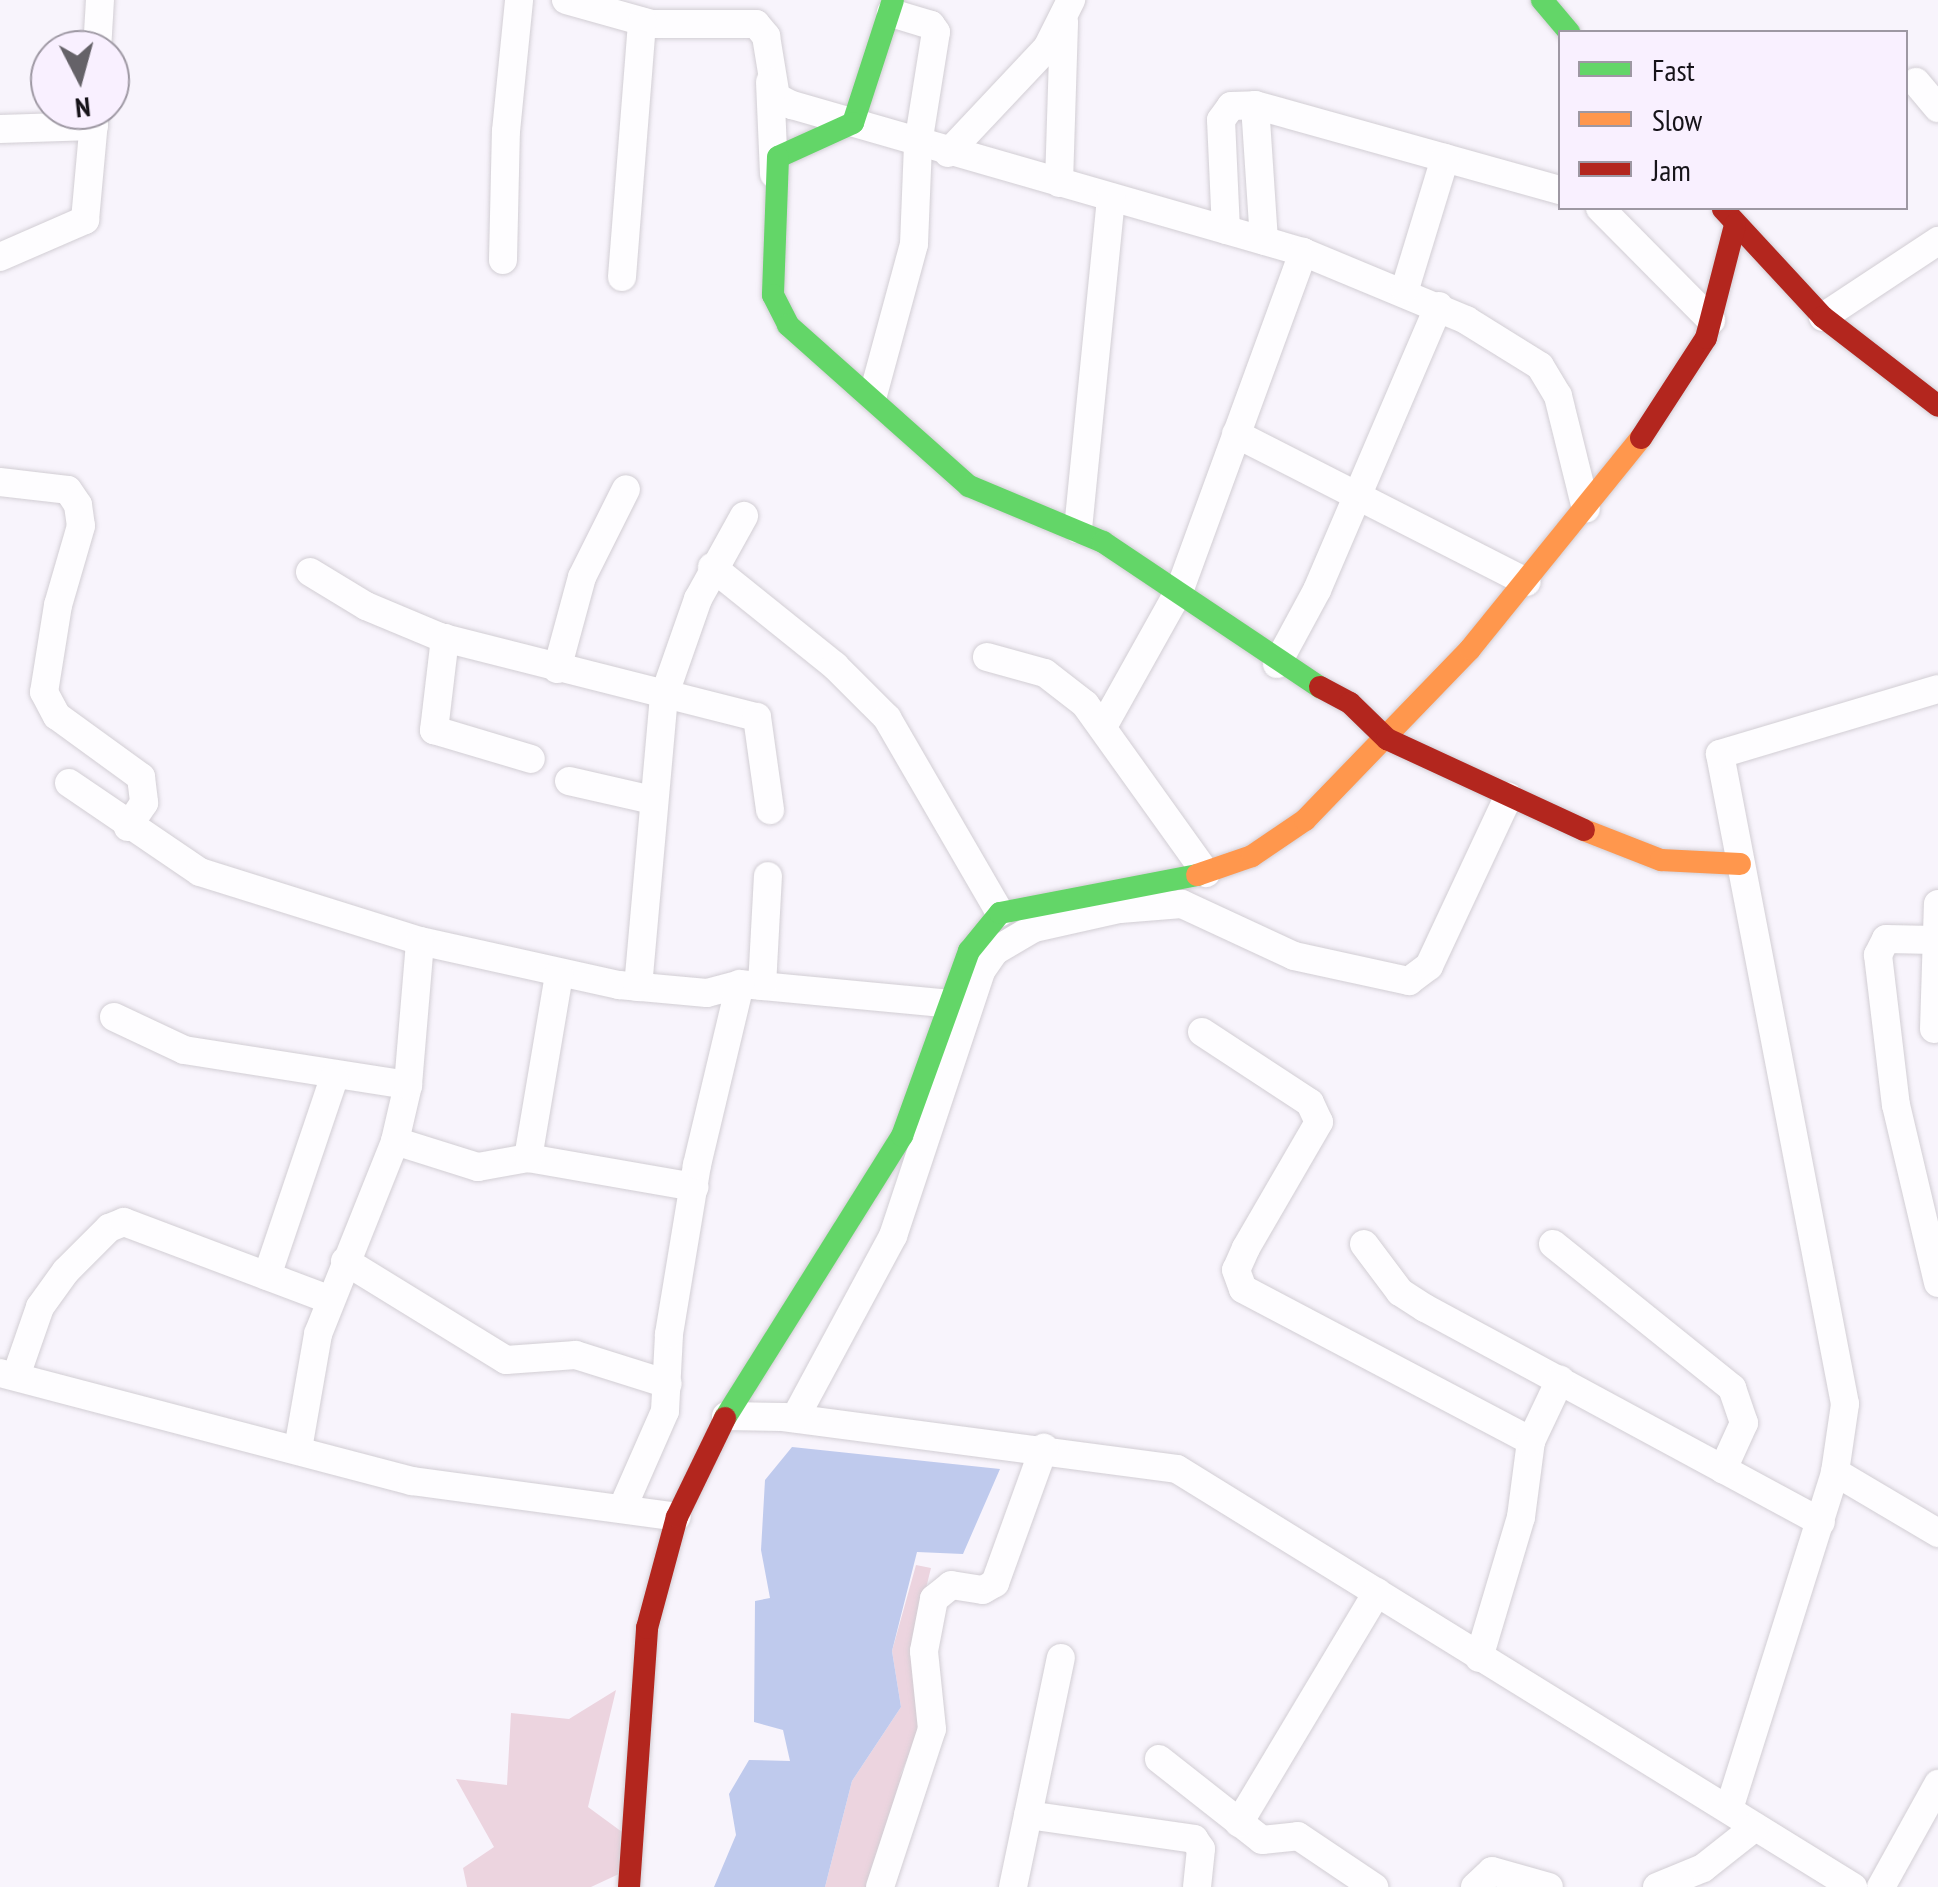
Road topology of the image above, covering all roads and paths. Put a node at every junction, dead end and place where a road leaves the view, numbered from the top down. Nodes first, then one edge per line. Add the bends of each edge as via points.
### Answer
1 (100, 0) edge
2 (519, 0) edge
3 (566, 0) edge
4 (1542, 0) edge
5 (892, 7) edge
6 (1068, 11) edge
7 (647, 15) edge
8 (98, 30) edge
9 (1567, 30) edge
10 (770, 81) junction
11 (1916, 82) dead end
12 (1254, 104) junction
13 (1938, 108) edge
14 (853, 122) junction
15 (30, 125) edge
16 (0, 129) edge
17 (93, 130) edge
18 (918, 144) junction
19 (948, 154) junction
20 (1445, 158) junction
21 (774, 180) junction
22 (1059, 183) junction
23 (1558, 189) edge
24 (1111, 198) junction
25 (1602, 210) edge
26 (1728, 216) edge
27 (1226, 230) junction
28 (1264, 242) junction
29 (1938, 242) edge
30 (1303, 252) junction
31 (0, 256) edge
32 (503, 260) dead end
33 (622, 277) dead end
34 (1406, 290) junction
35 (1440, 306) junction
36 (1823, 318) junction
37 (1712, 320) junction
38 (872, 395) junction
39 (1938, 406) edge
40 (1236, 434) junction
41 (0, 482) edge
42 (626, 489) dead end
43 (1354, 492) junction
44 (1586, 509) junction
45 (744, 516) dead end
46 (1078, 529) junction
47 (712, 566) junction
48 (310, 572) dead end
49 (1526, 582) junction
50 (1180, 589) junction
51 (445, 638) junction
52 (988, 657) dead end
53 (1277, 664) junction
54 (557, 669) junction
55 (1938, 690) edge
56 (664, 696) junction
57 (1104, 724) junction
58 (1387, 739) junction
59 (531, 759) dead end
60 (570, 781) dead end
61 (69, 783) dead end
62 (1508, 797) junction
63 (652, 800) junction
64 (770, 810) dead end
65 (128, 827) junction
66 (1740, 864) junction
67 (1206, 873) junction
68 (768, 876) dead end
69 (1938, 904) edge
70 (1000, 914) junction
71 (1935, 940) junction
72 (420, 941) junction
73 (559, 974) junction
74 (751, 985) junction
75 (638, 987) junction
76 (950, 1004) junction
77 (114, 1017) dead end
78 (1934, 1029) dead end
79 (1202, 1032) dead end
80 (334, 1078) junction
81 (408, 1085) junction
82 (395, 1141) junction
83 (528, 1158) junction
84 (694, 1186) junction
85 (1364, 1244) dead end
86 (1552, 1244) dead end
87 (346, 1261) junction
88 (268, 1276) junction
89 (1938, 1283) edge
90 (330, 1300) junction
91 (8, 1374) edge
92 (1560, 1380) junction
93 (668, 1384) junction
94 (726, 1416) junction
95 (795, 1418) junction
96 (1531, 1441) junction
97 (1044, 1448) junction
98 (298, 1449) junction
99 (1723, 1469) junction
100 (1835, 1472) junction
101 (622, 1509) junction
102 (677, 1517) junction
103 (1821, 1522) junction
104 (1938, 1533) edge
105 (1377, 1592) junction
106 (1061, 1658) dead end
107 (1479, 1658) junction
108 (1159, 1759) dead end
109 (1938, 1784) edge
110 (1730, 1809) junction
111 (1028, 1816) junction
112 (1239, 1823) junction
113 (1755, 1827) junction
114 (629, 1887) edge
115 (880, 1887) edge
116 (1013, 1887) edge
117 (1197, 1887) edge
118 (1374, 1887) edge
119 (1476, 1887) edge
120 (1549, 1887) edge
121 (1656, 1887) edge
122 (1854, 1887) edge
123 (1881, 1887) edge

1 - 8 street
2 - 32 street
3 - 7 street
4 - 9 street
5 - 14 street
5 - 18 street via 936,32
6 - 19 street via 1023,76
6 - 22 street
7 - 10 street via 756,24 766,36
7 - 33 street
10 - 14 street via 776,97
10 - 21 street
11 - 13 street
12 - 20 street
12 - 27 street via 1222,111
12 - 28 street
14 - 18 street
14 - 21 street via 792,145 778,156
15 - 16 street
17 - 31 street via 85,220
18 - 19 street
18 - 38 street via 914,244
19 - 22 street
20 - 23 street
20 - 34 street
21 - 38 street via 776,310
22 - 24 street
24 - 27 street
24 - 46 street
25 - 37 street
26 - 36 street
26 - 37 street
27 - 28 street
28 - 30 street
29 - 36 street
30 - 34 street
30 - 40 street
34 - 35 street
35 - 43 street
35 - 44 street via 1540,366 1558,396
36 - 39 street
37 - 44 street via 1691,372
38 - 46 street via 969,486
40 - 43 street
40 - 50 street
41 - 65 street via 68,490 78,505 81,526 58,605 44,692 57,716 141,777 144,803
42 - 54 street via 582,577
43 - 49 street
43 - 53 street via 1317,590
44 - 49 street
45 - 47 street
46 - 50 street
47 - 56 street
47 - 70 street via 835,666 887,718
48 - 51 street via 366,606
49 - 58 street
50 - 53 street
50 - 57 street
51 - 54 street
51 - 59 street via 434,730
52 - 57 street via 1045,673
53 - 58 street via 1350,702
54 - 56 street
55 - 66 street via 1720,754
56 - 63 street
56 - 64 street via 757,718
57 - 67 street
58 - 62 street
58 - 67 street via 1305,820 1252,856
60 - 63 street
61 - 65 street
62 - 66 street via 1629,851 1661,860
62 - 95 street via 1429,966 1409,980 1294,956 1182,904 1120,908 1034,928 995,951 982,972 893,1236
63 - 75 street
65 - 72 street via 221,881
66 - 100 street via 1838,1343 1845,1404
67 - 70 street
68 - 74 street
69 - 71 street
70 - 76 street via 969,951
71 - 78 street
71 - 89 street via 1886,939 1878,955 1896,1105
72 - 73 street
72 - 81 street
73 - 75 street
73 - 83 street
74 - 75 street via 707,992
74 - 76 street
74 - 84 street
76 - 94 street via 902,1136
77 - 80 street via 184,1050
79 - 96 street via 1310,1103 1319,1122 1236,1270 1243,1290
80 - 81 street
80 - 88 street
81 - 82 street
82 - 83 street via 478,1167
82 - 87 street
83 - 84 street
84 - 93 street via 669,1334
85 - 92 street via 1400,1292
86 - 99 street via 1732,1388 1744,1423
87 - 90 street
87 - 93 street via 506,1360 576,1355
88 - 90 street
88 - 91 street via 137,1224 109,1228 40,1307
90 - 98 street
91 - 98 street
92 - 96 street
92 - 99 street
93 - 101 street via 655,1443
94 - 95 street
94 - 102 street
95 - 97 street
96 - 107 street via 1521,1517
97 - 105 street via 1177,1469
97 - 115 street via 994,1584 983,1590 940,1588 934,1600 924,1652 932,1729
98 - 101 street via 412,1480
99 - 103 street
100 - 103 street
100 - 104 street
101 - 102 street
102 - 114 street via 648,1628
103 - 110 street
105 - 107 street
105 - 112 street
106 - 111 street
107 - 110 street
108 - 112 street
109 - 123 street
110 - 113 street
111 - 116 street
111 - 117 street via 1194,1839 1201,1848
112 - 118 street via 1262,1840 1298,1836
113 - 121 street via 1703,1868
113 - 122 street
119 - 120 street via 1492,1871

